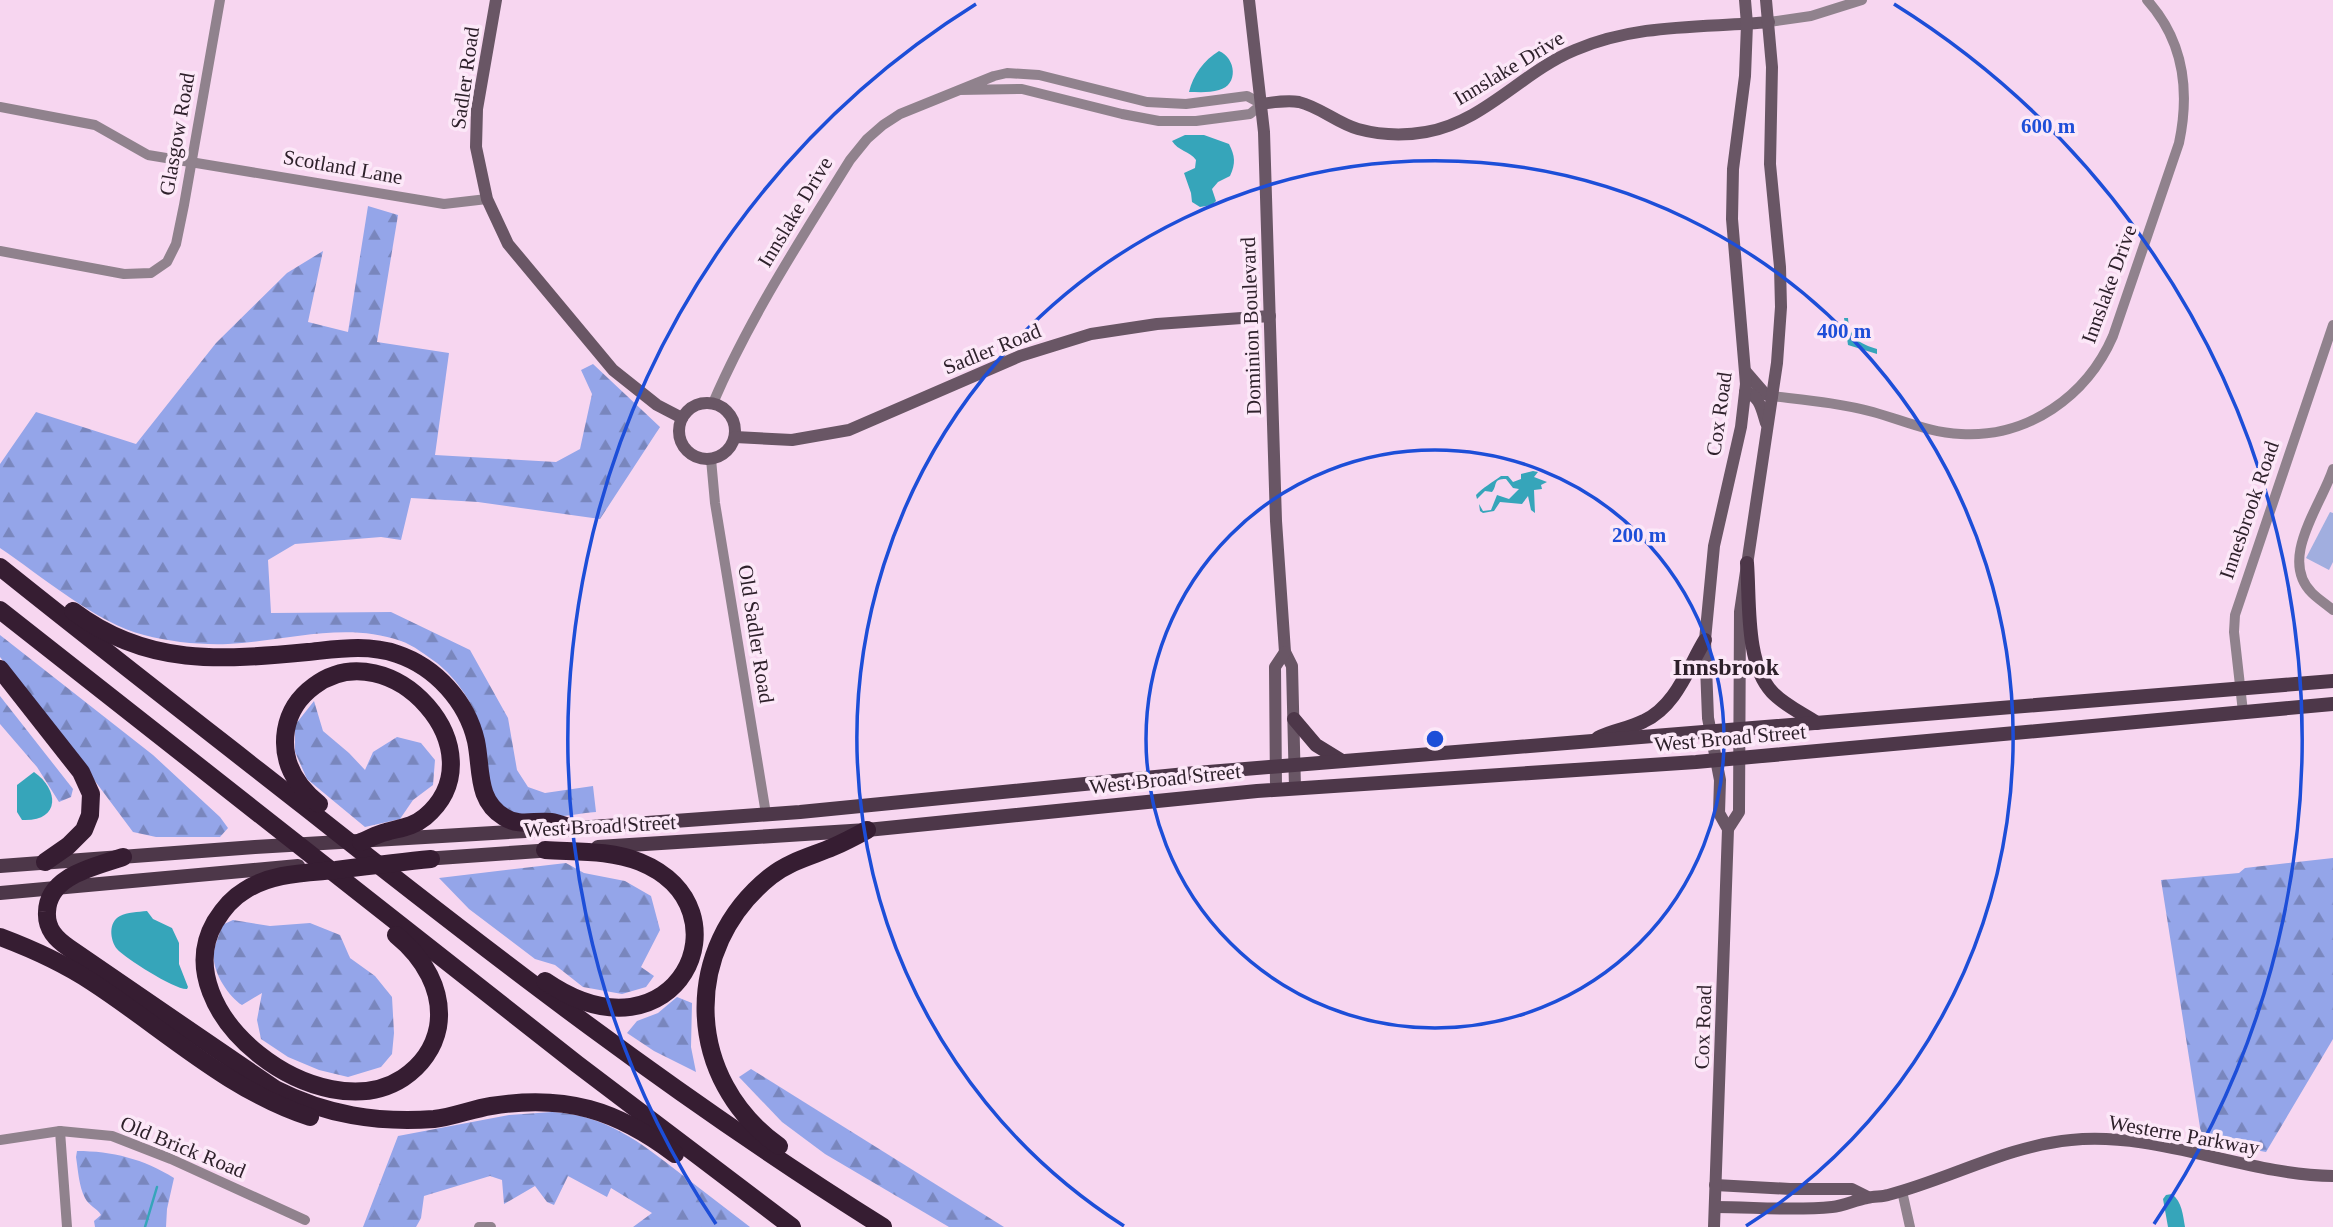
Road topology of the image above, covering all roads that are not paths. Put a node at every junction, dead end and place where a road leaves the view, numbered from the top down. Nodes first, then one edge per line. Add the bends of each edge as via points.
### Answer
1 (220, 0) edge
2 (496, 0) edge
3 (1249, 0) edge
4 (1745, 0) edge
5 (1766, 0) edge
6 (1862, 0) edge
7 (2147, 0) edge
8 (1769, 22) junction
9 (1747, 24) junction
10 (959, 90) junction
11 (1262, 104) junction
12 (0, 107) edge
13 (192, 160) junction
14 (487, 199) junction
15 (0, 251) edge
16 (1270, 316) junction
17 (2333, 325) edge
18 (1745, 372) junction
19 (1745, 392) junction
20 (1772, 396) junction
21 (713, 403) junction
22 (682, 418) junction
23 (1768, 426) junction
24 (735, 437) junction
25 (711, 459) junction
26 (2333, 469) edge
27 (1746, 564) junction
28 (0, 566) edge
29 (0, 610) edge
30 (2333, 610) edge
31 (1705, 640) junction
32 (1285, 652) junction
33 (0, 669) edge
34 (2333, 681) edge
35 (2240, 689) junction
36 (2333, 704) edge
37 (2243, 712) junction
38 (1294, 719) junction
39 (1817, 723) junction
40 (1740, 729) junction
41 (1710, 732) junction
42 (1591, 741) junction
43 (1739, 758) junction
44 (1716, 760) junction
45 (1342, 761) junction
46 (1294, 765) junction
47 (1276, 766) junction
48 (1295, 788) junction
49 (1276, 789) junction
50 (766, 814) junction
51 (572, 828) junction
52 (1728, 829) junction
53 (867, 830) junction
54 (361, 842) junction
55 (545, 850) junction
56 (123, 856) junction
57 (431, 859) junction
58 (44, 862) junction
59 (0, 866) edge
60 (398, 881) junction
61 (55, 888) junction
62 (0, 892) edge
63 (378, 914) junction
64 (457, 927) junction
65 (0, 937) edge
66 (438, 1119) junction
67 (60, 1130) junction
68 (0, 1140) edge
69 (2333, 1176) edge
70 (1715, 1185) junction
71 (1902, 1191) junction
72 (1868, 1197) junction
73 (1715, 1207) junction
74 (765, 1208) junction
75 (305, 1220) dead end
76 (881, 1225) edge
77 (67, 1227) edge
78 (479, 1227) edge
79 (491, 1227) edge
80 (793, 1227) edge
81 (1714, 1227) edge
82 (1910, 1227) edge

1 - 13 street, Glasgow Road
2 - 14 street, Sadler Road via 477,109 476,147
3 - 11 street, Dominion Boulevard
4 - 9 street, Cox Road
5 - 8 street, Cox Road
6 - 8 street, Innslake Drive via 1811,16
7 - 20 street, Innslake Drive via 2178,51 2185,87 2183,124 2113,336 2083,385 2040,417 2010,429 1974,434 1936,431 1858,408
8 - 9 street, Innslake Drive
8 - 20 street, Cox Road via 1773,74 1770,164 1781,294
9 - 11 street, Innslake Drive via 1665,27 1598,41 1534,72 1463,120 1427,132 1375,132 1300,102
9 - 18 street, Cox Road via 1732,219
10 - 11 street, Innslake Drive via 1023,89 1169,122 1250,114
10 - 11 street, Innslake Drive via 994,76 1023,73 1155,103 1247,96
10 - 21 street, Innslake Drive via 900,114 861,145 754,316
11 - 16 street, Dominion Boulevard
12 - 13 street, Scotland Lane via 95,125 148,155
13 - 14 street, Scotland Lane via 444,204
13 - 15 street, Glasgow Road via 176,244 159,270 124,274
14 - 22 street, Sadler Road via 508,244 613,370 657,405
16 - 24 street, Sadler Road via 1091,334 1020,356 849,430 792,440
16 - 32 street, Dominion Boulevard
17 - 35 street, Innesbrook Road via 2239,598 2234,622
18 - 19 street, Cox Road
18 - 20 street
19 - 23 street via 1757,399
19 - 31 street, Cox Road via 1713,556
20 - 23 street, Cox Road
21 - 22 street via 698,404
21 - 24 street via 731,415
22 - 25 street via 679,433 685,449
23 - 27 street, Cox Road
24 - 25 street via 726,452
25 - 50 street, Old Sadler Road
26 - 30 street via 2297,554 2307,586
27 - 39 main road via 1758,670 1779,698
27 - 40 street, Cox Road via 1739,629
28 - 51 highway via 98,627 155,651 218,659 372,648 406,657 433,674 461,705 476,743 483,793 496,811 511,821 551,822
28 - 60 highway
29 - 63 highway
31 - 41 street, Cox Road
31 - 42 main road via 1677,690 1657,713
32 - 38 street, Dominion Boulevard via 1292,666
32 - 47 street, Dominion Boulevard via 1275,667
33 - 58 highway via 81,772 91,794 84,830
34 - 35 main road, West Broad Street
35 - 37 street, Innesbrook Road
35 - 39 main road, West Broad Street
36 - 37 main road, West Broad Street
37 - 43 main road, West Broad Street
38 - 45 main road via 1316,745
38 - 46 street, Dominion Boulevard
39 - 40 main road, West Broad Street
40 - 41 main road, West Broad Street
40 - 43 street, Cox Road
41 - 42 main road, West Broad Street
41 - 44 street, Cox Road
42 - 45 main road, West Broad Street
43 - 44 main road, West Broad Street
43 - 52 street, Cox Road via 1739,812
44 - 48 main road, West Broad Street
44 - 52 street, Cox Road via 1719,813
45 - 46 main road, West Broad Street
46 - 47 main road, West Broad Street
46 - 48 street, Dominion Boulevard
47 - 49 street, Dominion Boulevard
47 - 50 main road, West Broad Street
48 - 49 main road, West Broad Street
49 - 53 main road, West Broad Street
50 - 51 main road, West Broad Street
51 - 54 main road, West Broad Street
52 - 70 street, Cox Road
53 - 55 main road, West Broad Street
53 - 76 highway via 792,863 748,897 722,937 705,1005 711,1055 743,1115
54 - 56 main road, West Broad Street
54 - 60 highway via 384,832 415,824 428,814 443,794 450,771 448,744 437,718 421,698 394,680 360,672 332,676 307,691 290,717 285,746 291,773 303,790 313,800 378,851
55 - 57 main road, West Broad Street
55 - 64 highway via 627,857 675,884 690,910 694,939 689,962 671,989 639,1006 617,1009 587,1003
56 - 58 main road, West Broad Street
56 - 61 highway via 68,878
57 - 61 main road, West Broad Street
57 - 63 highway via 278,877 237,895 213,925 205,951 210,985 228,1022 274,1066 323,1087 373,1091 407,1075 434,1041 437,995 417,956
58 - 59 main road, West Broad Street
60 - 64 highway
61 - 62 main road, West Broad Street
61 - 66 highway via 47,916 49,928 60,941 257,1078 294,1099 338,1113 379,1120
63 - 74 highway
64 - 76 highway via 673,1088
65 - 66 highway via 91,981 277,1105 360,1126 391,1127
66 - 74 highway via 527,1102 598,1111 630,1123 715,1184
67 - 68 street, Old Brick Road
67 - 75 street, Old Brick Road via 113,1136
67 - 77 street
69 - 71 street, Westerre Parkway via 2297,1174 2100,1138 2045,1143
70 - 72 street, Westerre Parkway via 1852,1189
70 - 73 street, Cox Road
71 - 72 street, Westerre Parkway
71 - 82 street
72 - 73 street, Westerre Parkway via 1833,1207
73 - 81 street, Cox Road
74 - 80 highway
78 - 79 street

